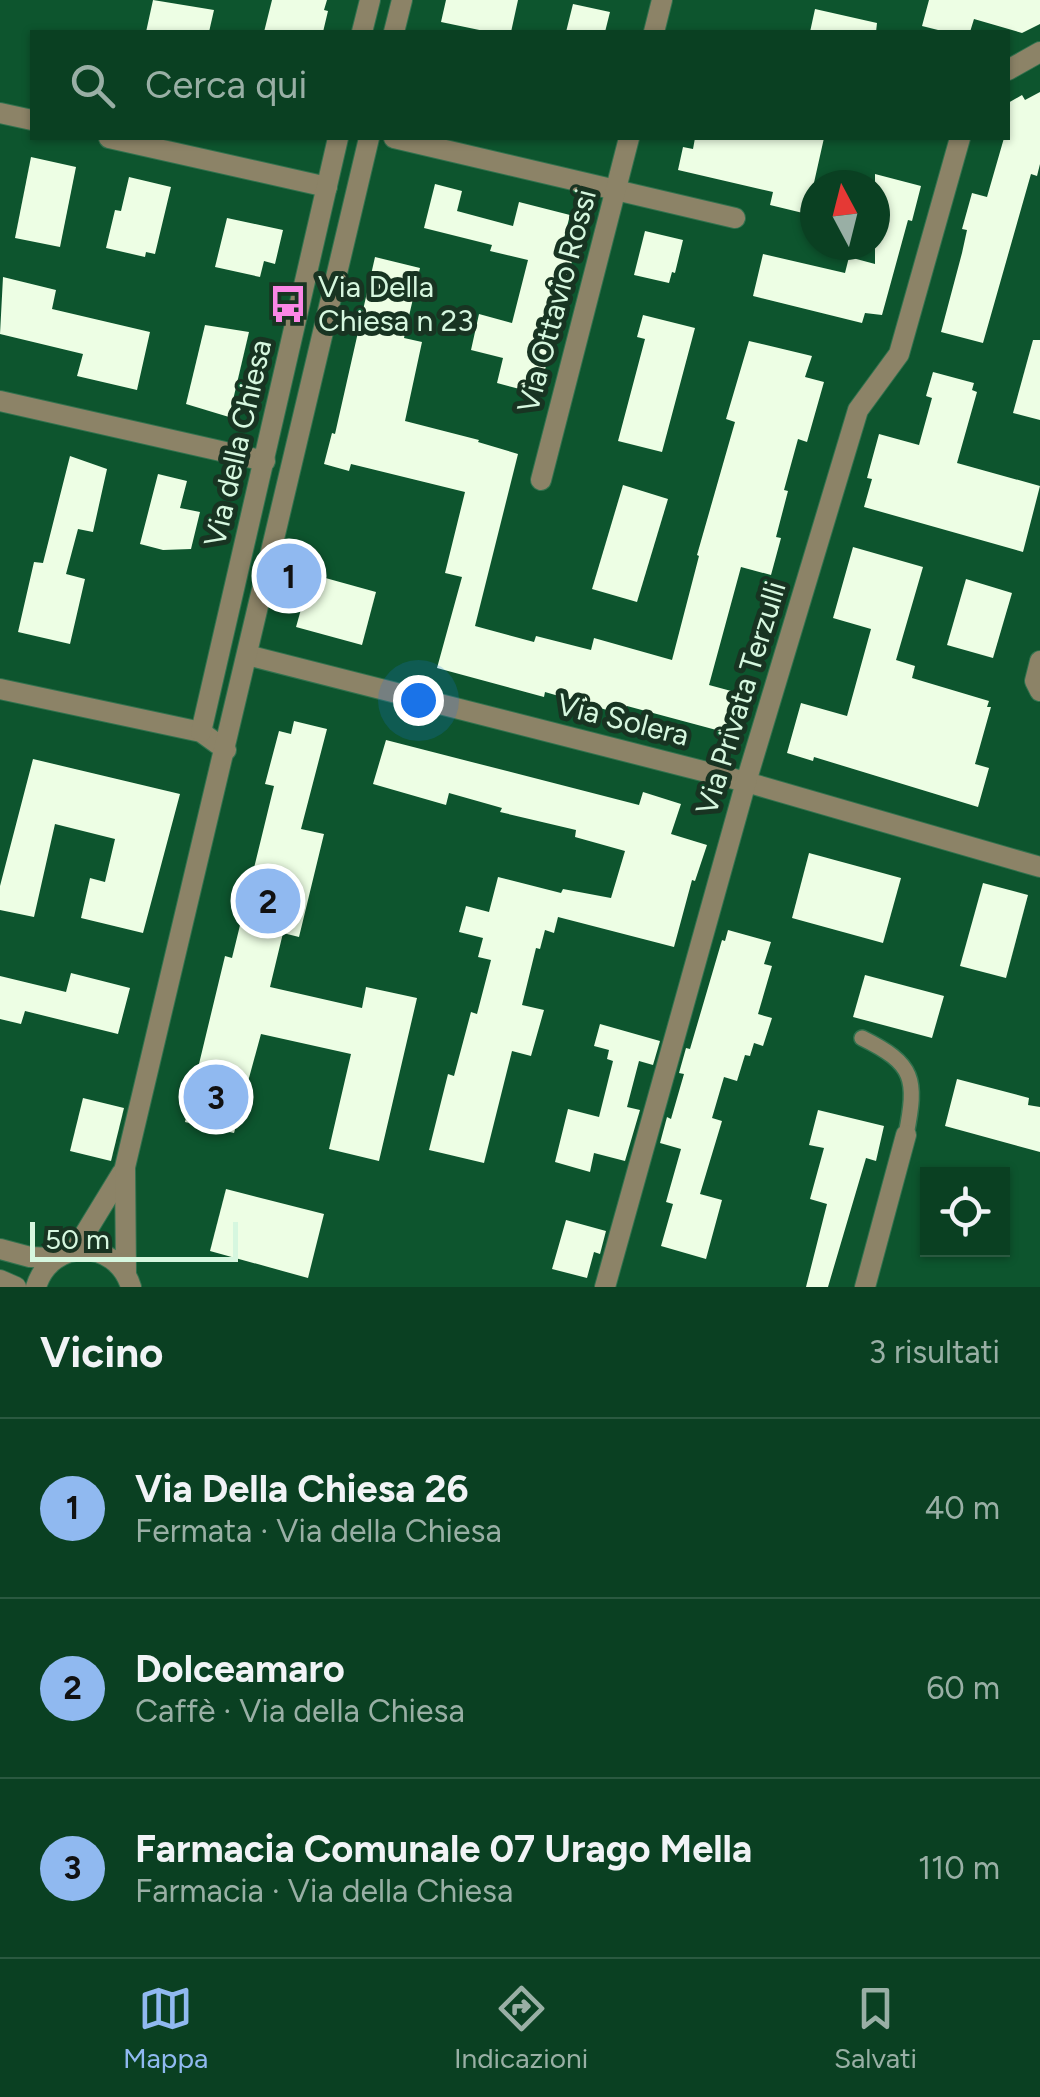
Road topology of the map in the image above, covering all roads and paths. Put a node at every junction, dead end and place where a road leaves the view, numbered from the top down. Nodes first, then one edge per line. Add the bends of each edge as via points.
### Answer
1 (370, 0) edge
2 (402, 0) edge
3 (662, 0) edge
4 (362, 30) edge
5 (394, 30) edge
6 (654, 30) edge
7 (1040, 52) edge
8 (1010, 69) edge
9 (0, 113) edge
10 (30, 120) edge
11 (118, 140) edge
12 (338, 140) edge
13 (369, 140) edge
14 (402, 140) edge
15 (629, 140) edge
16 (959, 140) edge
17 (327, 186) junction
18 (616, 192) junction
19 (735, 218) dead end
20 (0, 402) edge
21 (266, 461) junction
22 (541, 480) dead end
23 (247, 656) junction
24 (1040, 661) edge
25 (1040, 690) edge
26 (1, 694) edge
27 (201, 732) junction
28 (226, 750) junction
29 (746, 782) junction
30 (1040, 867) edge
31 (862, 1038) dead end
32 (906, 1136) joint
33 (125, 1167) junction
34 (0, 1249) edge
35 (65, 1254) junction
36 (0, 1280) edge
37 (131, 1282) edge
38 (16, 1287) edge
39 (36, 1287) edge
40 (605, 1287) edge
41 (865, 1287) edge

1 - 4 street
2 - 5 street
3 - 6 street
7 - 8 street
9 - 10 street
11 - 17 street
12 - 17 street, Via della Chiesa
13 - 23 street, Via della Chiesa
14 - 18 street
15 - 18 street, Via Ottavio Rossi
16 - 29 street, Via Privata Terzulli via 899,354 858,410
17 - 21 street, Via della Chiesa
18 - 19 street
18 - 22 street, Via Ottavio Rossi
20 - 21 street
21 - 27 street, Via della Chiesa
23 - 28 street, Via della Chiesa
23 - 29 street, Via Solera
24 - 25 street via 1034,681
26 - 27 street
27 - 28 street
28 - 33 street, Via della Chiesa
29 - 30 street, Via Solera
29 - 40 street, Via Privata Terzulli
31 - 32 lane via 893,1054 908,1074 914,1097
32 - 41 street
33 - 35 street, Via della Chiesa
33 - 37 street, Via della Chiesa
34 - 35 street via 30,1257
35 - 37 street via 87,1249 109,1256
35 - 39 street, Via della Chiesa via 46,1267
36 - 38 street

